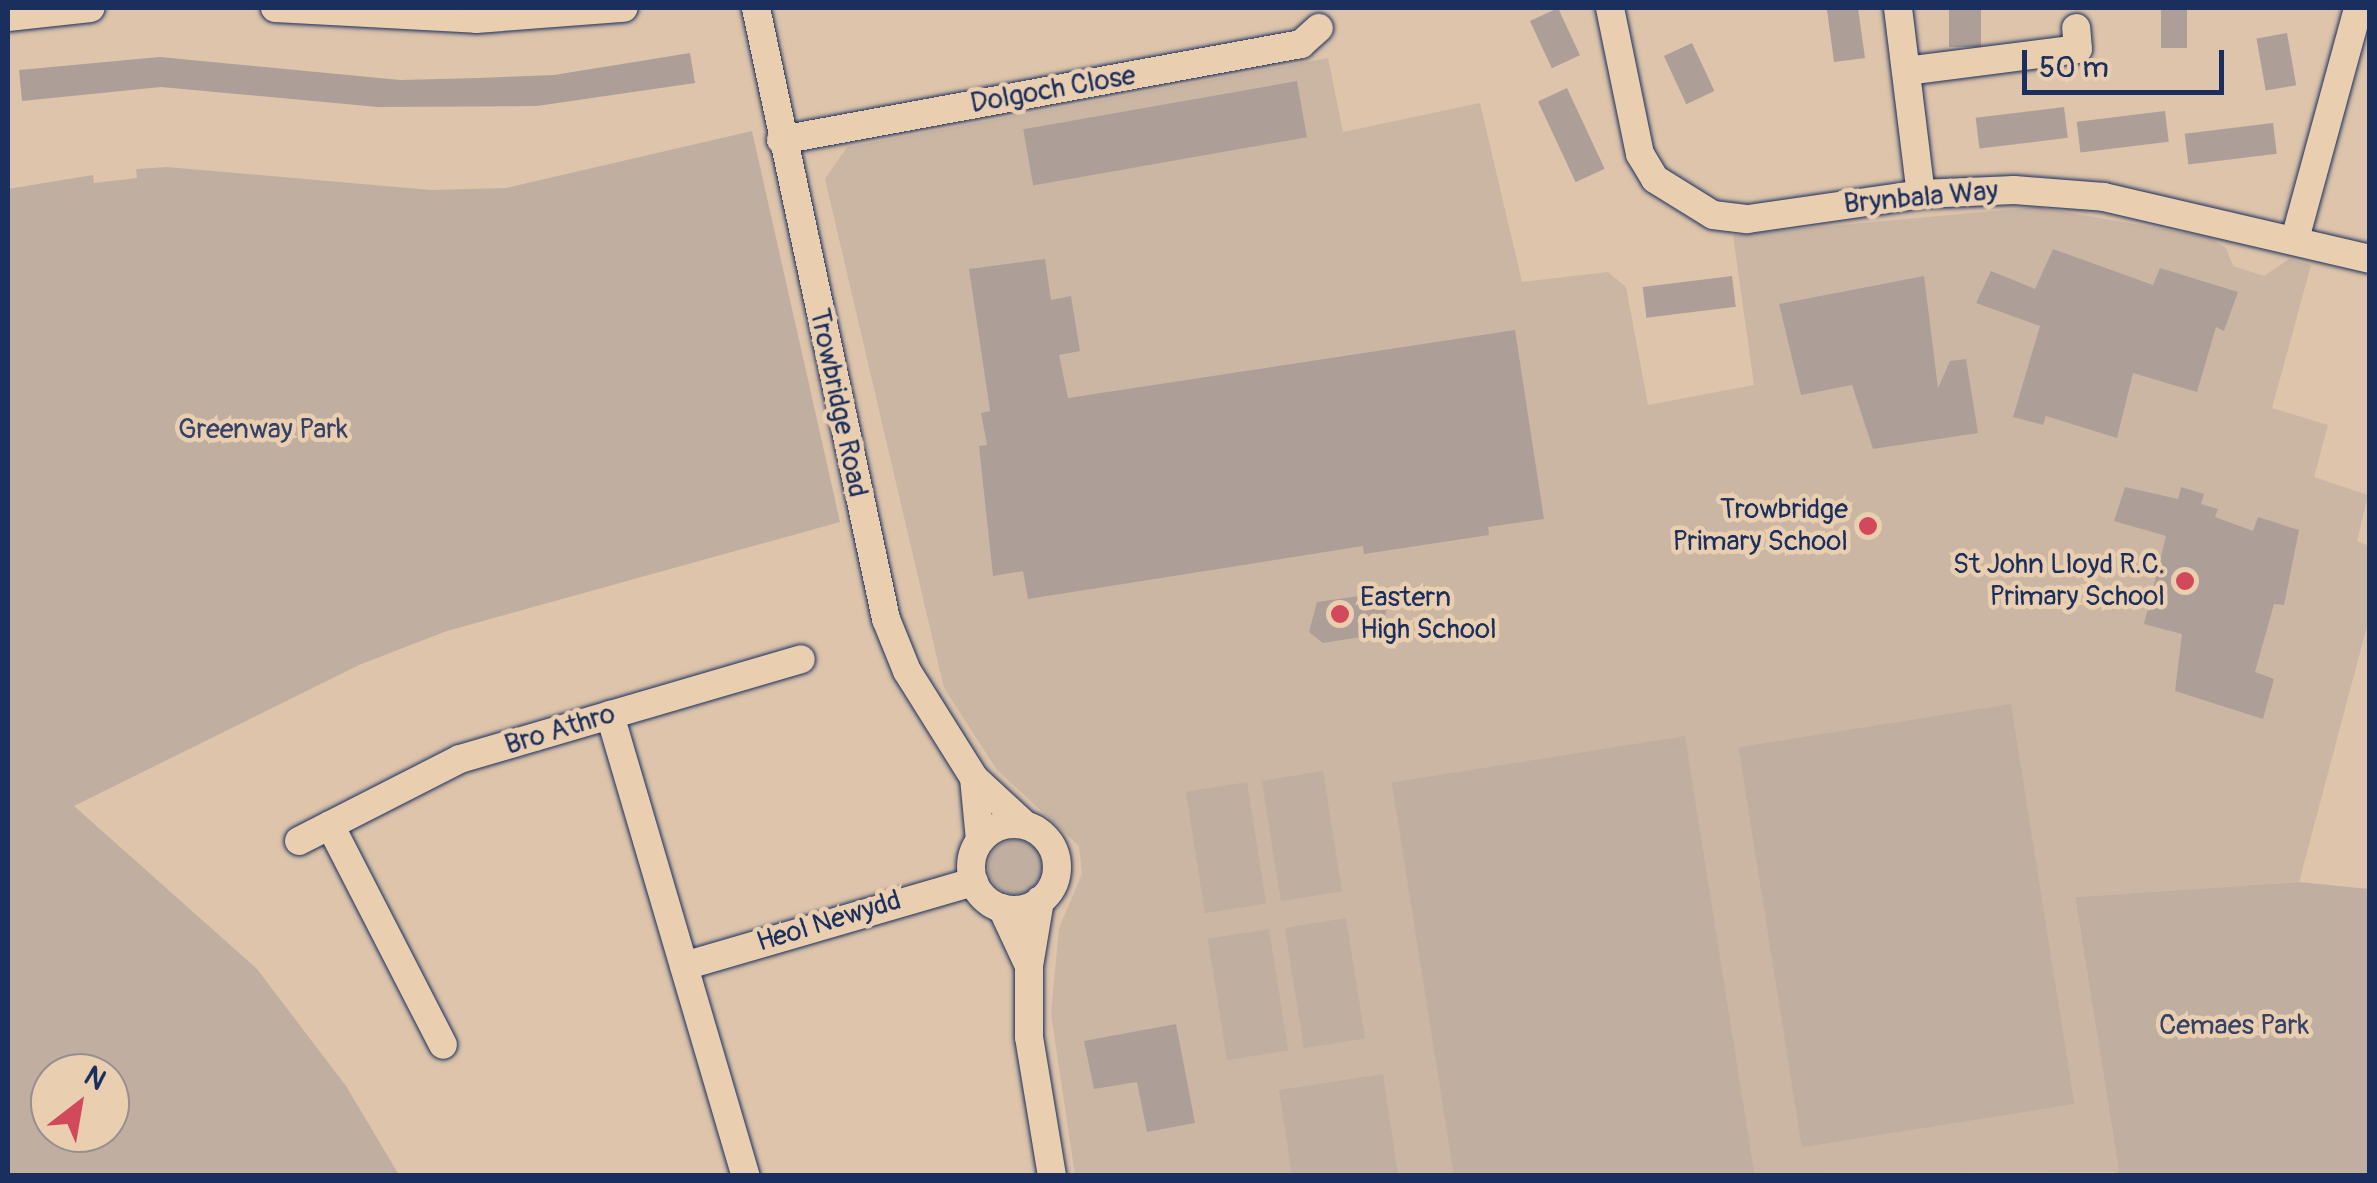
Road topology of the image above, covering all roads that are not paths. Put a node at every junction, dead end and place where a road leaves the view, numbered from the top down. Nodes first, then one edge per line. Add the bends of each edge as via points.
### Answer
1 (91, 8) edge
2 (275, 8) edge
3 (624, 8) edge
4 (756, 8) edge
5 (1610, 8) edge
6 (1898, 8) edge
7 (2358, 8) edge
8 (8, 17) edge
9 (1318, 28) dead end
10 (2076, 28) dead end
11 (1906, 72) junction
12 (781, 140) junction
13 (1921, 194) junction
14 (2295, 239) junction
15 (2370, 259) edge
16 (801, 659) dead end
17 (610, 715) junction
18 (974, 778) junction
19 (1025, 825) junction
20 (330, 826) junction
21 (980, 840) junction
22 (299, 841) dead end
23 (974, 882) junction
24 (1040, 900) junction
25 (1002, 908) junction
26 (684, 966) junction
27 (1029, 966) junction
28 (443, 1045) dead end
29 (746, 1176) edge
30 (1052, 1176) edge

1 - 8 street
2 - 3 street via 476,19
4 - 12 street, Trowbridge Road
5 - 13 street, Brynbala Way via 1628,124 1655,179 1678,198 1713,215 1748,219
6 - 11 street
7 - 14 street
9 - 12 street, Dolgoch Close via 1301,44
10 - 11 street via 2078,49
11 - 13 street
12 - 18 street, Trowbridge Road via 886,619 906,670
13 - 14 street, Brynbala Way via 2104,197
14 - 15 street, Brynbala Way
16 - 17 street, Bro Athro
17 - 20 street, Bro Athro via 440,766
17 - 26 street
18 - 19 street, Trowbridge Road
18 - 21 street, Trowbridge Road
19 - 21 street via 1000,826
19 - 24 street, Trowbridge Road via 1054,852 1055,878
20 - 22 street, Bro Athro
20 - 28 street
21 - 23 street, Trowbridge Road
23 - 25 street, Trowbridge Road
23 - 26 street, Heol Newydd
24 - 25 street
24 - 27 street, Trowbridge Road
25 - 27 street, Trowbridge Road
26 - 29 street
27 - 30 street, Trowbridge Road via 1029,1037

